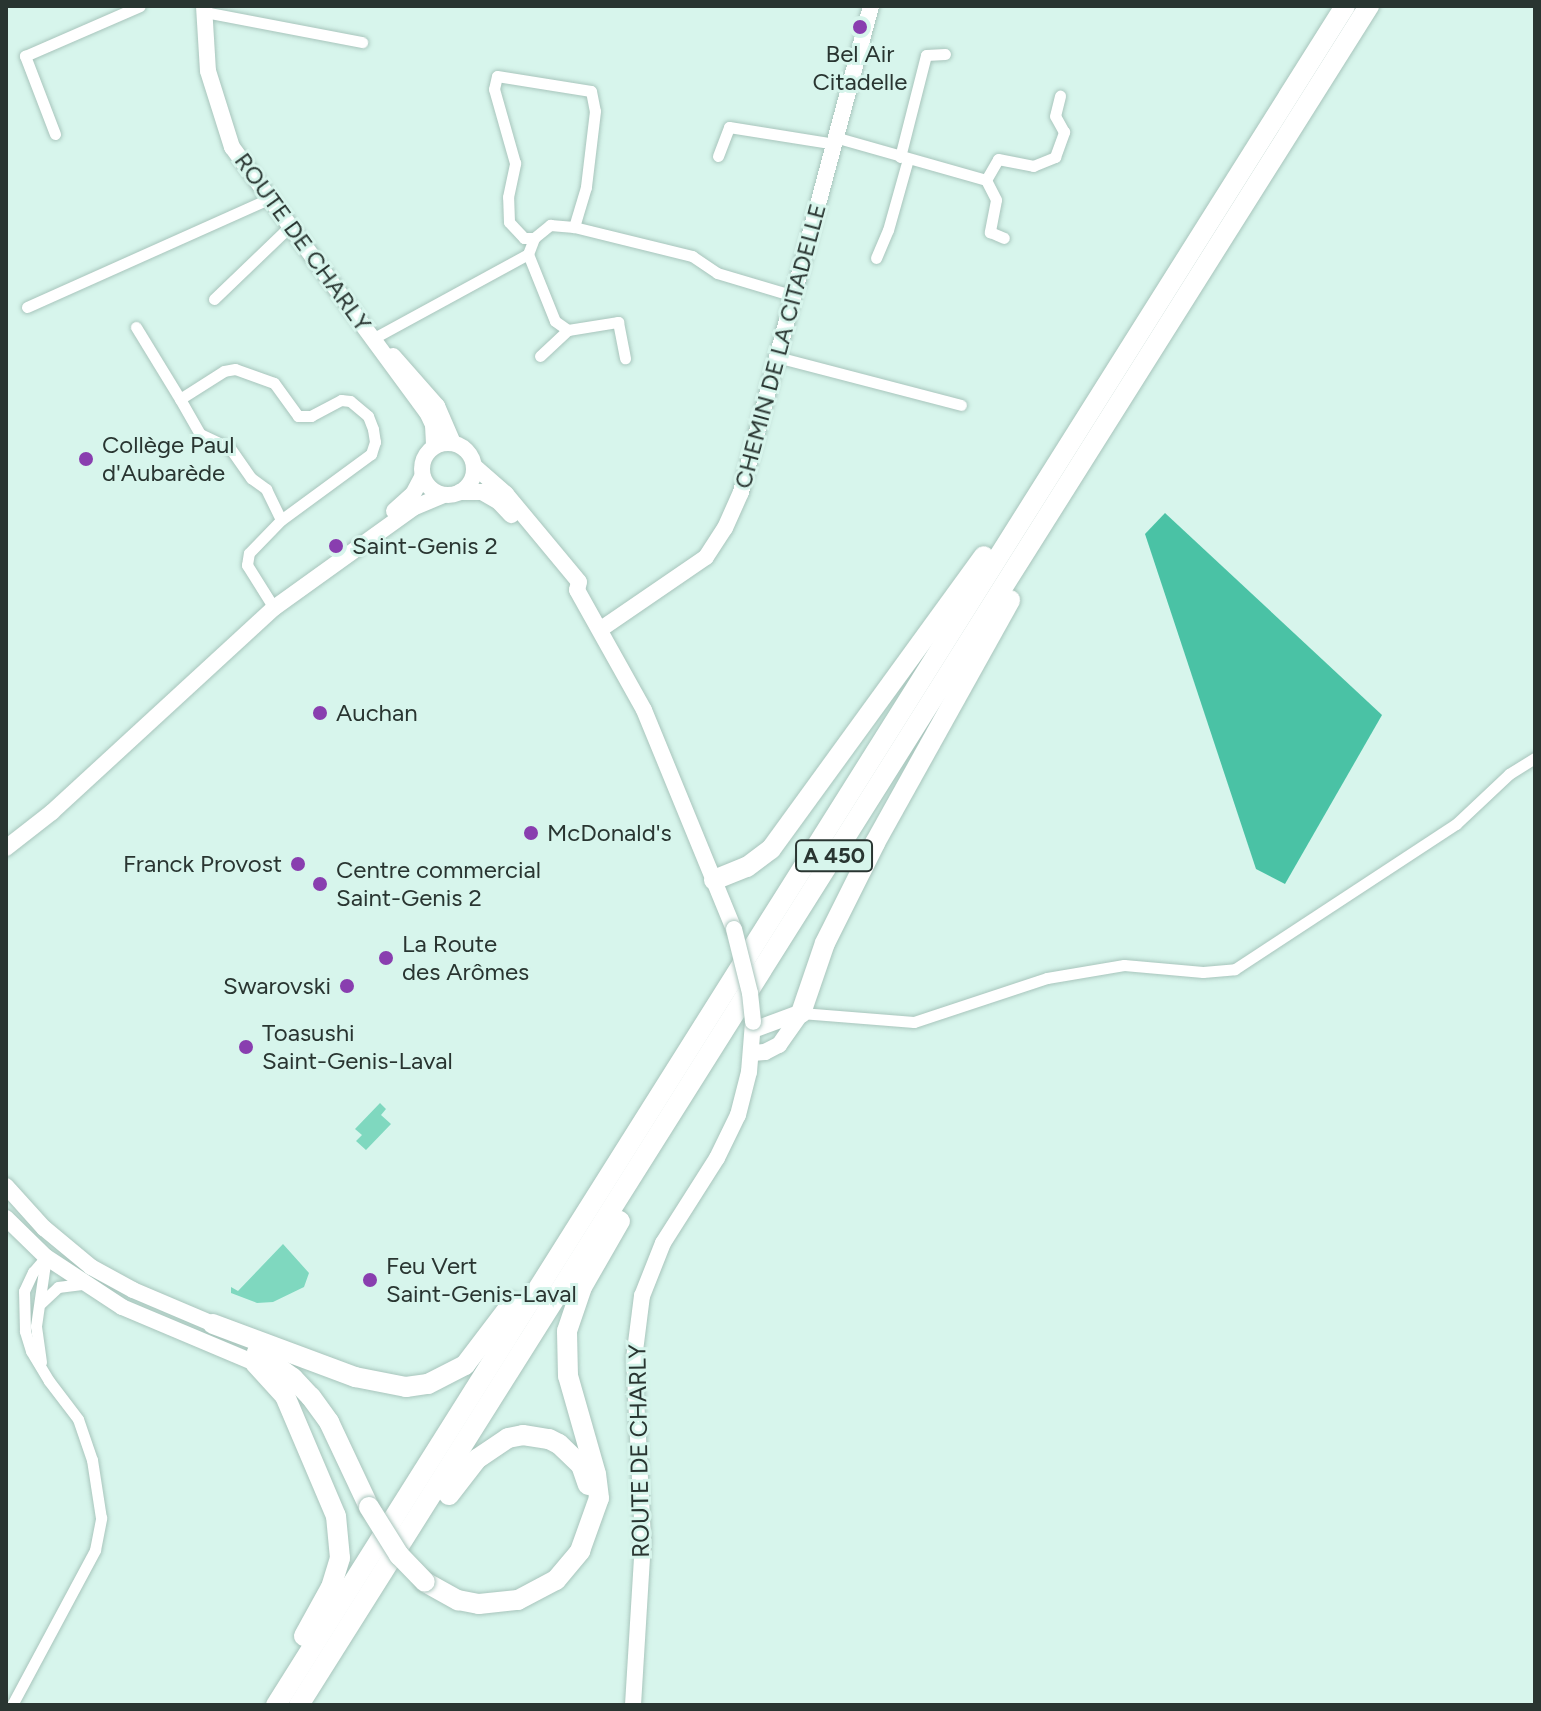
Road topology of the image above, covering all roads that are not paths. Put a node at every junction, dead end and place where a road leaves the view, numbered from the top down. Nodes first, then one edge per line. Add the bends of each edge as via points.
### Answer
1 (140, 6) edge
2 (871, 6) edge
3 (1345, 6) edge
4 (1369, 6) edge
5 (204, 9) edge
6 (362, 42) dead end
7 (945, 54) dead end
8 (1060, 96) dead end
9 (55, 134) dead end
10 (836, 141) junction
11 (718, 156) dead end
12 (904, 158) junction
13 (986, 180) junction
14 (269, 199) junction
15 (290, 226) junction
16 (574, 227) junction
17 (534, 238) junction
18 (1004, 238) dead end
19 (528, 254) junction
20 (876, 258) dead end
21 (794, 296) junction
22 (214, 299) dead end
23 (27, 307) dead end
24 (136, 327) dead end
25 (568, 330) junction
26 (374, 338) junction
27 (540, 356) dead end
28 (777, 357) junction
29 (625, 358) dead end
30 (180, 399) junction
31 (961, 405) dead end
32 (453, 443) junction
33 (434, 446) junction
34 (474, 466) junction
35 (422, 477) junction
36 (460, 492) junction
37 (443, 495) junction
38 (1048, 516) junction
39 (281, 520) junction
40 (1013, 533) junction
41 (577, 590) junction
42 (272, 605) junction
43 (601, 629) junction
44 (1535, 758) edge
45 (6, 848) edge
46 (714, 880) junction
47 (801, 1013) junction
48 (753, 1026) junction
49 (752, 1053) junction
50 (649, 1149) junction
51 (6, 1186) edge
52 (585, 1213) junction
53 (6, 1218) edge
54 (44, 1228) junction
55 (46, 1257) junction
56 (91, 1267) junction
57 (86, 1284) junction
58 (38, 1307) junction
59 (213, 1324) junction
60 (264, 1362) junction
61 (43, 1370) junction
62 (593, 1508) junction
63 (376, 1585) junction
64 (12, 1705) edge
65 (265, 1705) edge
66 (276, 1705) edge
67 (299, 1705) edge
68 (633, 1705) edge

1 - 9 street via 25,56
2 - 10 main road, CHEMIN DE LA CITADELLE
3 - 40 highway, A 450
4 - 38 highway, A 450
5 - 6 street
5 - 14 main road, ROUTE DE CHARLY via 208,71 218,109 232,147
7 - 12 street via 926,55
8 - 13 street via 1055,116 1064,132 1055,157 1033,166 998,159
10 - 11 street via 729,127
10 - 12 street
10 - 21 main road, CHEMIN DE LA CITADELLE
12 - 13 street
12 - 20 street via 888,230
13 - 18 street via 996,200 990,232
14 - 15 main road, ROUTE DE CHARLY
14 - 23 street
15 - 22 street
15 - 26 main road, ROUTE DE CHARLY
16 - 17 street via 550,225
16 - 17 street via 586,187 595,111 591,91 497,76 494,89 515,163 509,222 524,238
16 - 21 street via 692,256 717,273
17 - 19 street
19 - 25 street via 555,321
19 - 26 street
21 - 28 main road, CHEMIN DE LA CITADELLE
24 - 30 street
25 - 27 street
25 - 29 street via 618,322
26 - 32 main road, ROUTE DE CHARLY via 437,406
26 - 33 main road, ROUTE DE CHARLY via 427,412
28 - 31 street
28 - 43 main road, CHEMIN DE LA CITADELLE via 741,492 725,528 706,557
30 - 39 street via 200,434 230,448 251,478 266,489
30 - 39 street via 235,369 274,383 298,416 311,416 341,400 368,416 375,442 371,454
32 - 33 main road
32 - 34 main road via 467,451
33 - 35 main road via 423,460
34 - 36 main road via 471,481
34 - 41 main road, ROUTE DE CHARLY via 506,494 579,582
35 - 37 main road
35 - 42 main road via 403,504
36 - 37 main road
36 - 41 main road, ROUTE DE CHARLY via 482,492 499,502 568,588
37 - 42 main road via 413,508
38 - 47 highway via 1050,535 881,830 825,943
38 - 50 highway, A 450
39 - 42 street via 246,559
40 - 46 highway via 994,542 771,849 747,867
40 - 52 highway, A 450
41 - 43 main road, ROUTE DE CHARLY
42 - 45 main road via 52,812
43 - 46 main road, ROUTE DE CHARLY via 644,710
44 - 47 street via 1509,774 1456,824 1235,969 1219,973 1124,965 1047,978 914,1022
46 - 48 main road, ROUTE DE CHARLY, bridge via 734,929
47 - 48 main road
47 - 49 main road via 779,1045
48 - 49 main road, ROUTE DE CHARLY
49 - 68 main road, ROUTE DE CHARLY via 738,1115 663,1243 642,1296 634,1359 643,1540
50 - 62 highway via 650,1169 582,1287 567,1331 568,1376 596,1474 599,1498
50 - 63 highway, A 450
51 - 54 main road
52 - 59 highway via 566,1224 479,1352 428,1384 379,1384
52 - 66 highway, A 450
53 - 55 main road
54 - 55 main road
54 - 56 main road
55 - 56 main road via 70,1256
55 - 57 main road
55 - 58 street
55 - 61 street via 24,1291 25,1331
56 - 59 main road
57 - 58 street via 58,1287
57 - 60 main road via 122,1307
58 - 61 street
59 - 60 highway
60 - 62 highway, bridge via 311,1397 329,1422 369,1507 399,1555 425,1582 458,1600 479,1604 518,1600 536,1592 571,1565 590,1528
60 - 65 highway via 295,1415 332,1505 340,1541 331,1587
61 - 64 street via 78,1419 92,1460 101,1518 95,1550
62 - 63 highway via 588,1479 571,1454 549,1439 508,1438 477,1459 391,1581
63 - 67 highway, A 450

